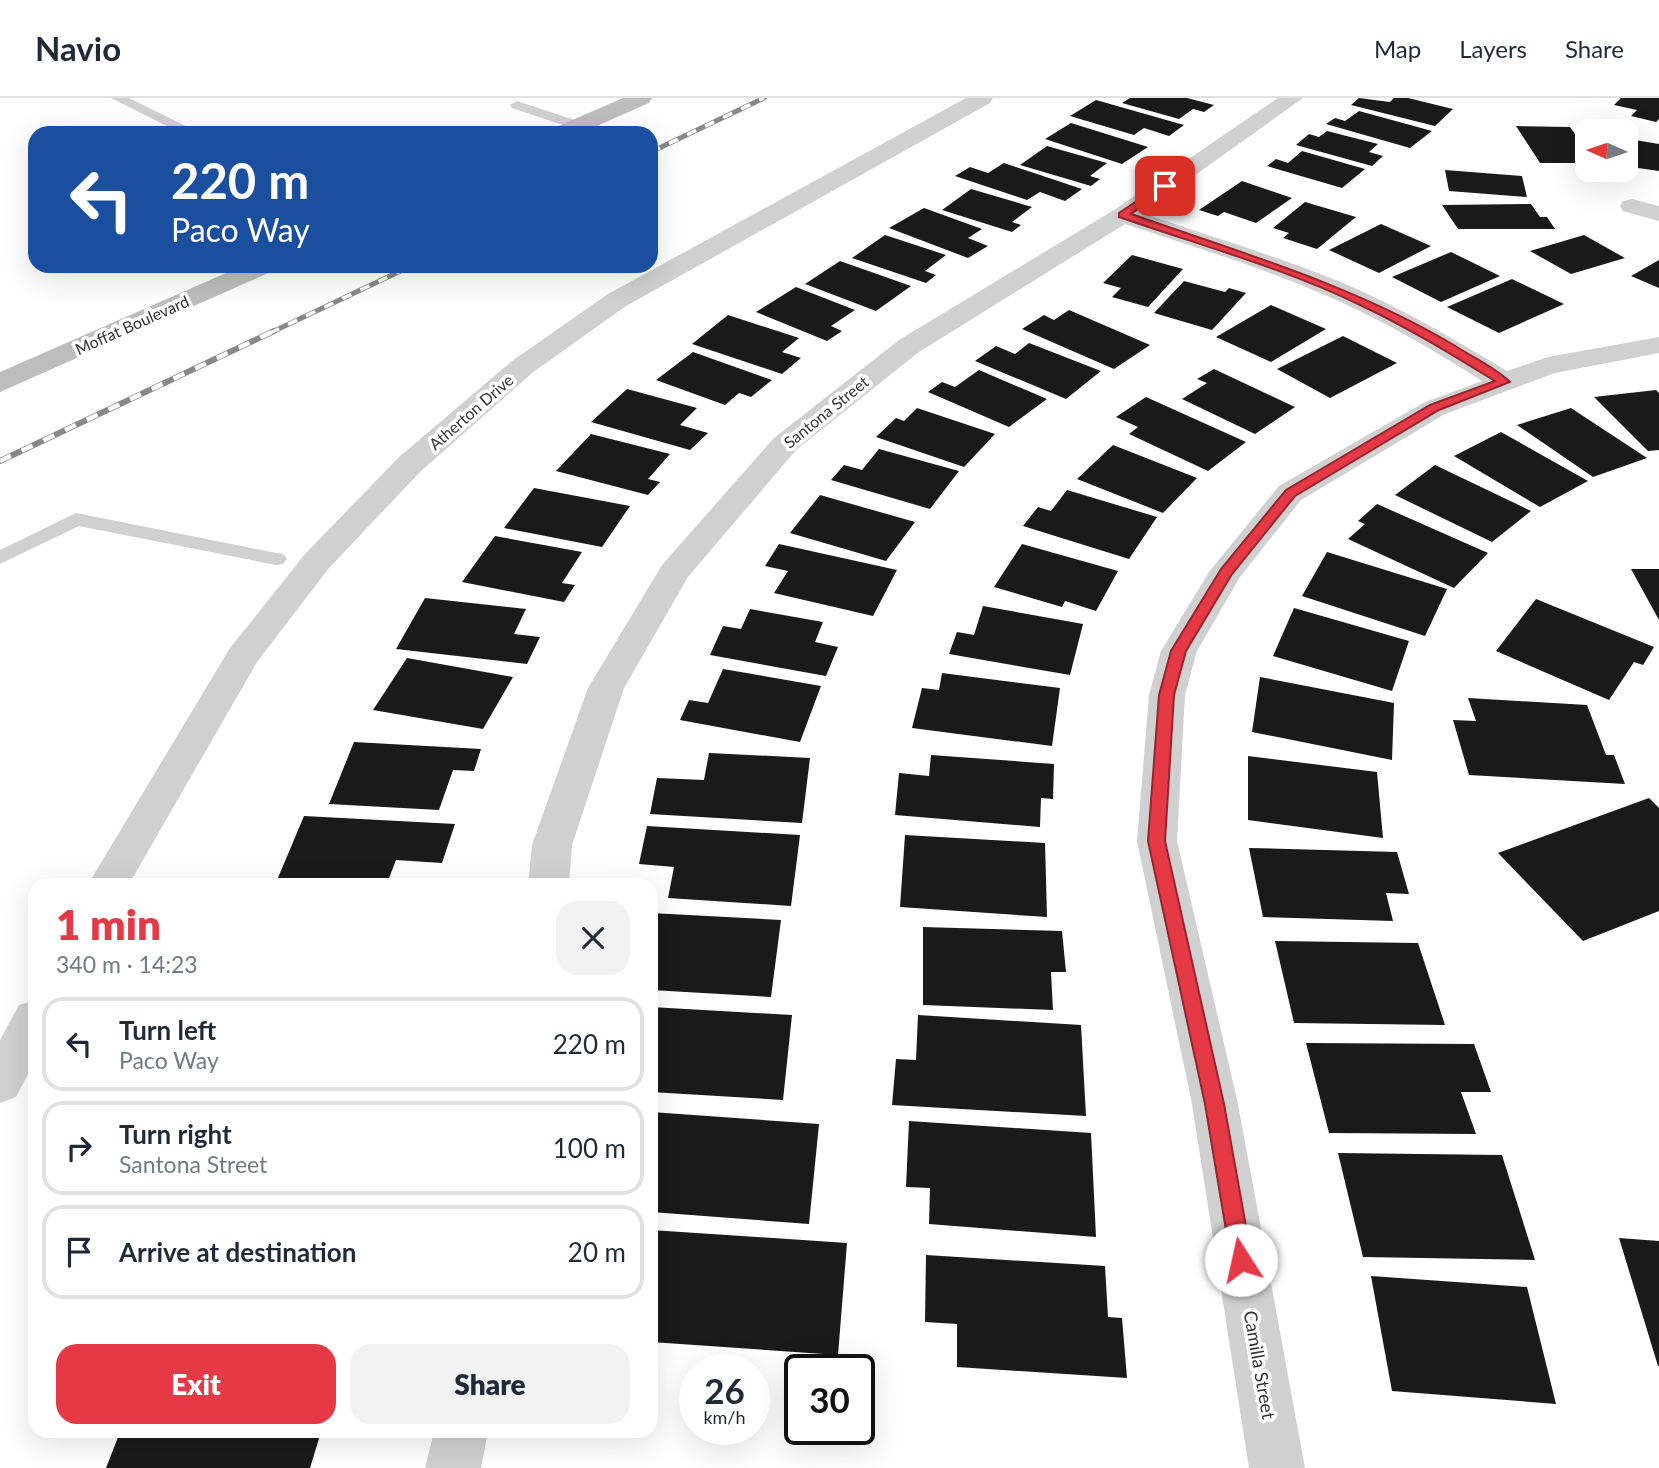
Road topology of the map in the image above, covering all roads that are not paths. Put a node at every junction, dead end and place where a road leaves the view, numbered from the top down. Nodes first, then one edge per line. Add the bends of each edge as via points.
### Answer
1 (118, 98) edge
2 (641, 98) edge
3 (982, 98) edge
4 (1292, 98) edge
5 (517, 105) dead end
6 (178, 126) edge
7 (562, 126) edge
8 (579, 126) edge
9 (1632, 206) dead end
10 (1659, 214) edge
11 (1123, 215) junction
12 (248, 273) edge
13 (1659, 345) edge
14 (1504, 382) junction
15 (0, 383) edge
16 (0, 558) edge
17 (276, 559) dead end
18 (112, 878) edge
19 (549, 878) edge
20 (28, 1031) edge
21 (0, 1083) edge
22 (460, 1438) edge
23 (453, 1468) edge
24 (1277, 1468) edge

1 - 6 lane
2 - 8 main road
3 - 18 street, Atherton Drive via 617,300 522,367 410,464 317,561 243,656
4 - 11 street, Santona Street
5 - 7 lane
9 - 10 street
11 - 14 street via 1363,301 1424,332
11 - 19 street, Santona Street via 909,346 785,444 674,572 606,688 552,845
12 - 15 main road, Moffat Boulevard
13 - 14 street, Camilla Street via 1548,366
14 - 24 street, Camilla Street via 1435,408 1290,493 1226,572 1179,651 1167,695 1157,841 1215,1104
16 - 17 lane via 76,519
20 - 21 street
22 - 23 street

